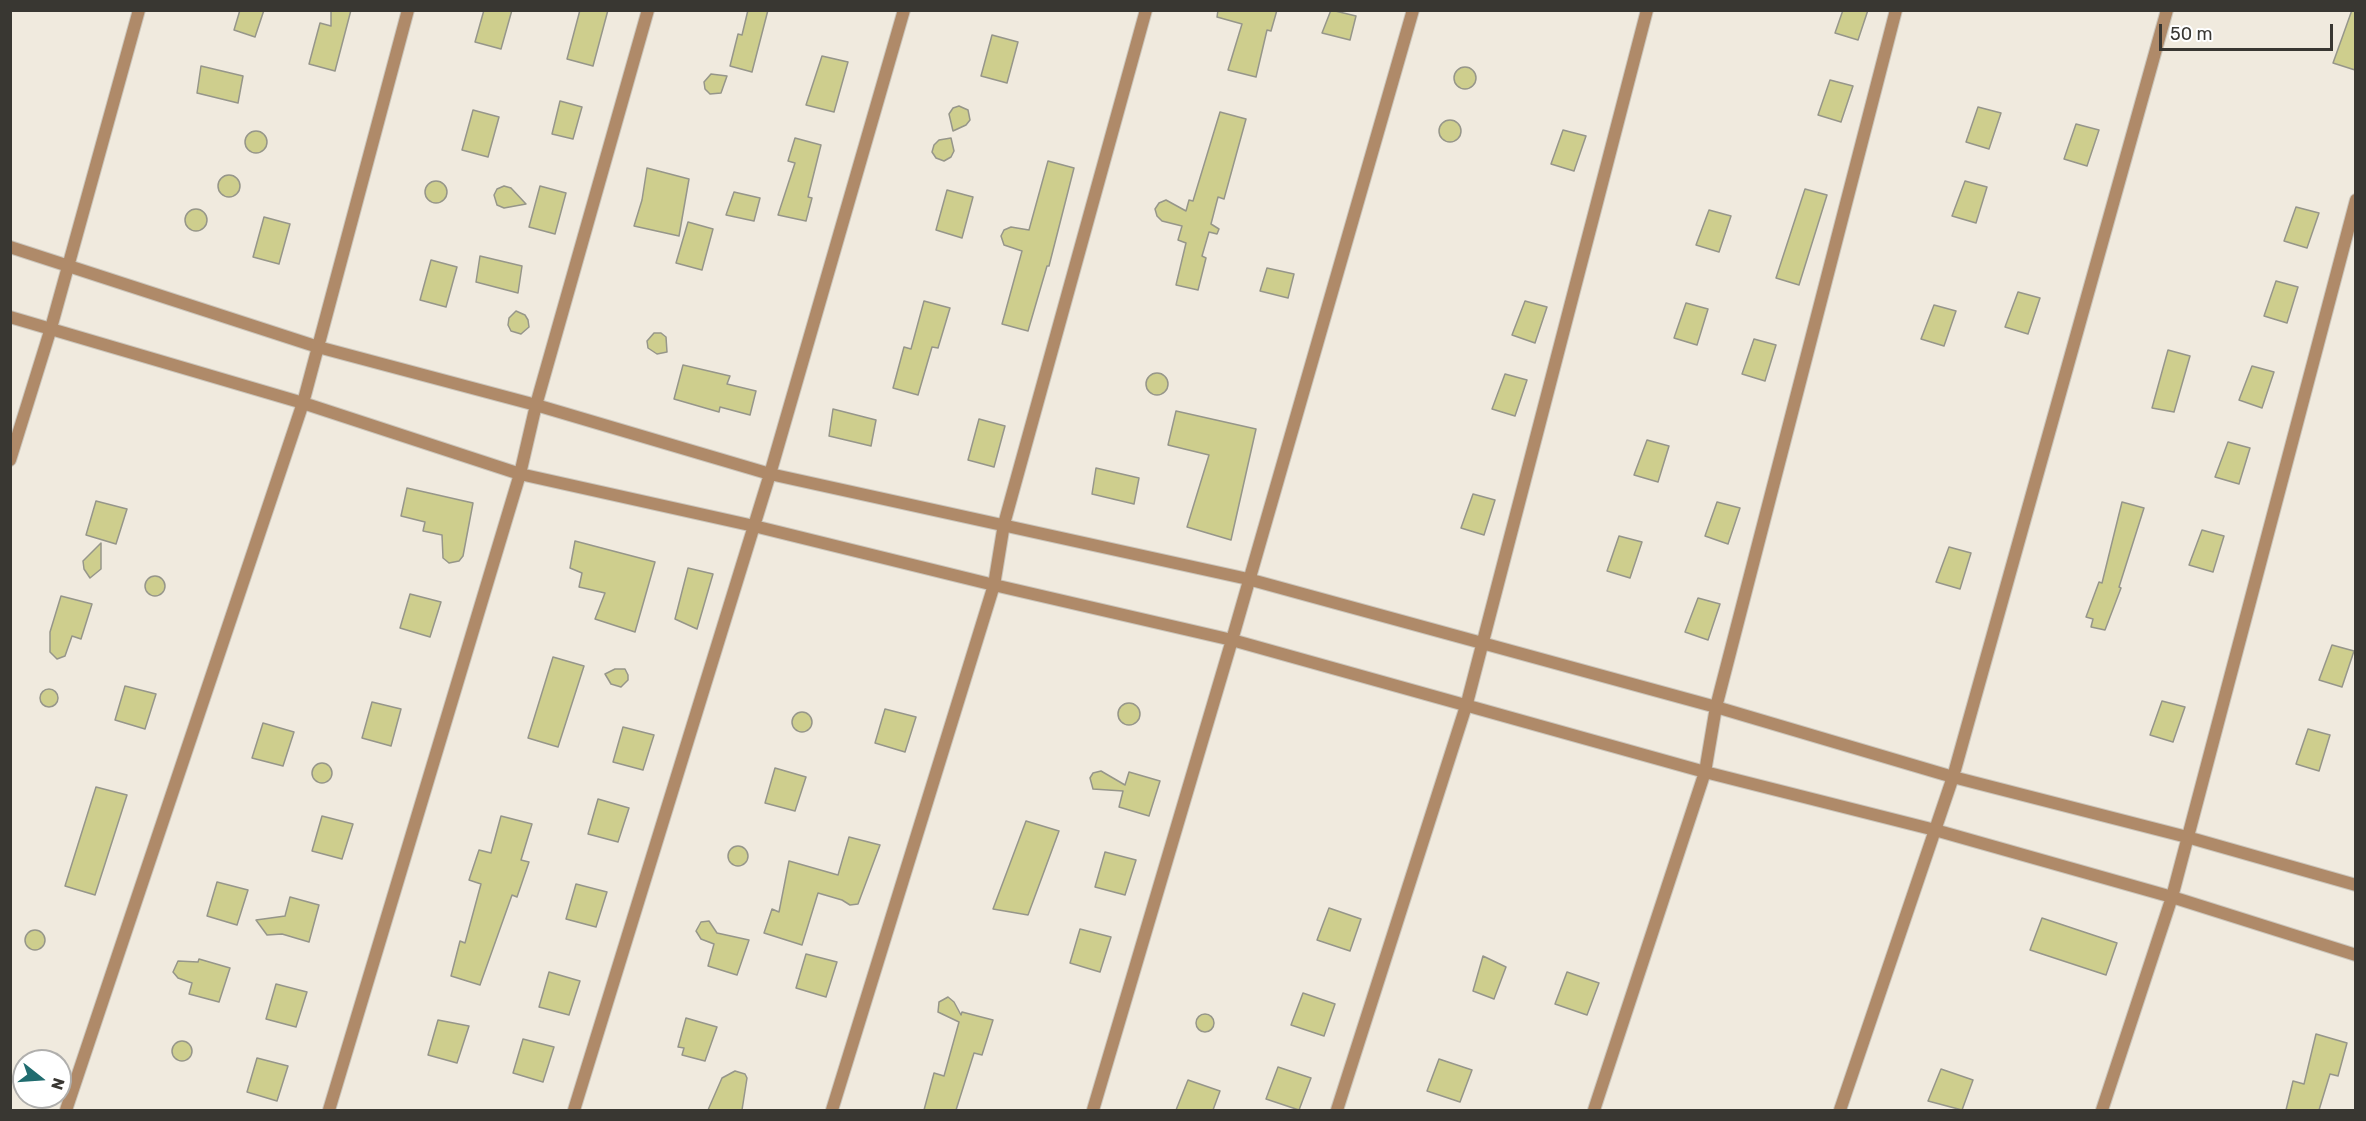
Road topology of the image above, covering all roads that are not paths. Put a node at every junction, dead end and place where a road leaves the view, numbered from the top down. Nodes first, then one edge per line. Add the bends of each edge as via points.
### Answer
1 (139, 10) edge
2 (408, 10) edge
3 (648, 10) edge
4 (904, 10) edge
5 (1146, 10) edge
6 (1413, 10) edge
7 (1647, 10) edge
8 (1896, 10) edge
9 (2167, 10) edge
10 (2355, 200) edge
11 (10, 247) edge
12 (69, 264) junction
13 (10, 317) edge
14 (51, 328) junction
15 (318, 347) junction
16 (303, 403) junction
17 (536, 405) junction
18 (10, 460) edge
19 (520, 474) junction
20 (770, 474) junction
21 (1004, 524) junction
22 (754, 526) junction
23 (1248, 579) junction
24 (994, 585) junction
25 (1232, 640) junction
26 (1483, 642) junction
27 (1467, 703) junction
28 (1716, 707) junction
29 (1705, 772) junction
30 (1953, 777) junction
31 (1935, 830) junction
32 (2187, 837) junction
33 (2355, 885) edge
34 (2172, 897) junction
35 (2355, 955) edge
36 (66, 1110) edge
37 (329, 1110) edge
38 (574, 1110) edge
39 (832, 1110) edge
40 (1093, 1110) edge
41 (1337, 1110) edge
42 (1594, 1110) edge
43 (1840, 1110) edge
44 (2102, 1110) edge

1 - 12 street
2 - 15 street
3 - 17 street
4 - 20 street
5 - 21 street
6 - 23 street
7 - 26 street
8 - 28 street
9 - 30 street
10 - 32 street
11 - 12 street
12 - 14 street
12 - 15 street
13 - 14 street
14 - 16 street
14 - 18 street
15 - 16 street
15 - 17 street
16 - 19 street
16 - 36 street
17 - 19 street
17 - 20 street
19 - 22 street
19 - 37 street
20 - 21 street
20 - 22 street
21 - 23 street
21 - 24 street
22 - 24 street
22 - 38 street
23 - 25 street
23 - 26 street
24 - 25 street
24 - 39 street
25 - 27 street
25 - 40 street
26 - 27 street
26 - 28 street
27 - 29 street
27 - 41 street
28 - 29 street
28 - 30 street
29 - 31 street
29 - 42 street
30 - 31 street
30 - 32 street
31 - 34 street
31 - 43 street
32 - 33 street
32 - 34 street
34 - 35 street
34 - 44 street

